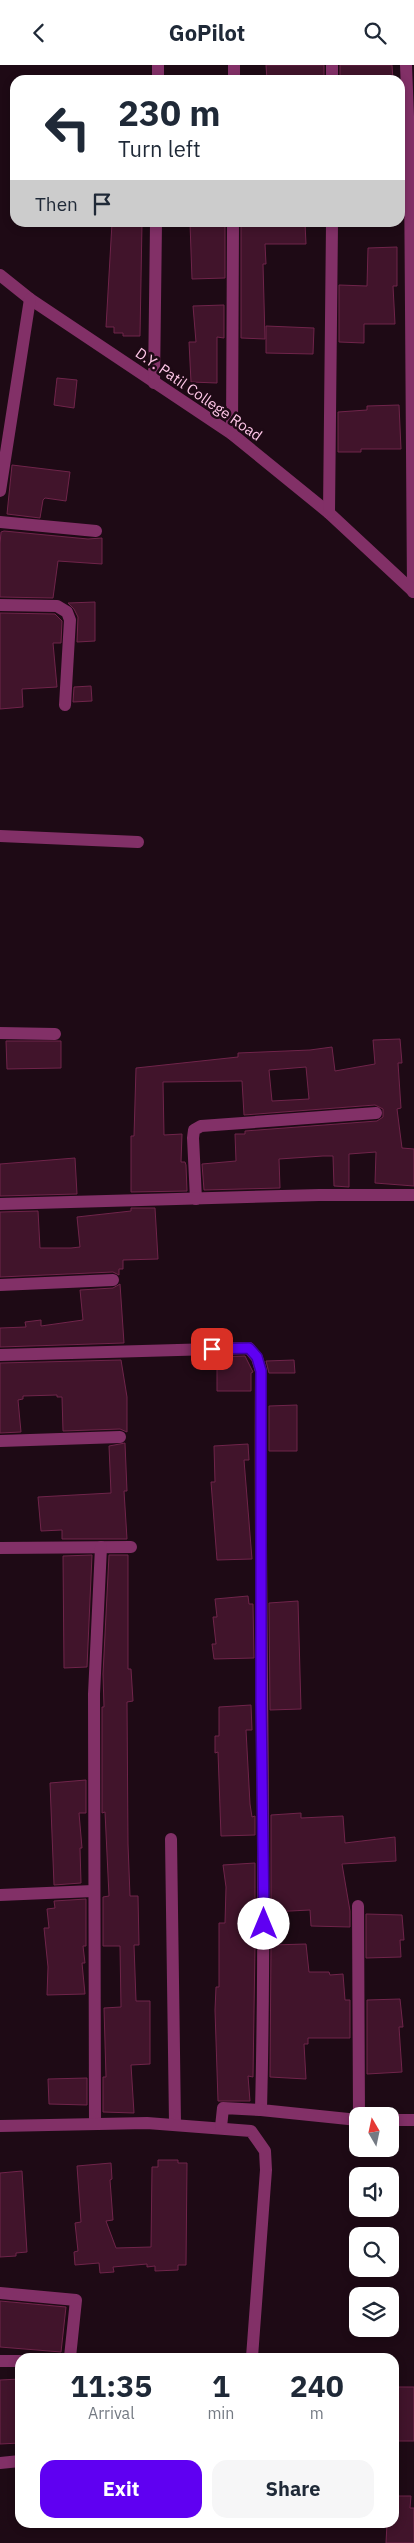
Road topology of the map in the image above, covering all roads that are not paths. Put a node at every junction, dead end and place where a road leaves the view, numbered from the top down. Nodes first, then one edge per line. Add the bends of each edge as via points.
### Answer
1 (406, 65) edge
2 (156, 227) edge
3 (233, 227) edge
4 (332, 227) edge
5 (0, 275) edge
6 (30, 299) junction
7 (154, 383) junction
8 (232, 434) junction
9 (0, 491) edge
10 (329, 513) junction
11 (0, 522) edge
12 (96, 531) dead end
13 (414, 592) edge
14 (0, 605) edge
15 (66, 705) dead end
16 (0, 836) edge
17 (138, 842) dead end
18 (0, 1033) edge
19 (54, 1034) dead end
20 (376, 1113) dead end
21 (414, 1195) edge
22 (196, 1199) junction
23 (0, 1204) edge
24 (113, 1280) dead end
25 (0, 1285) edge
26 (0, 1355) edge
27 (120, 1437) dead end
28 (0, 1441) edge
29 (101, 1547) junction
30 (131, 1547) dead end
31 (0, 1548) edge
32 (171, 1839) dead end
33 (93, 1891) junction
34 (0, 1895) edge
35 (358, 1906) dead end
36 (359, 2107) edge
37 (261, 2110) junction
38 (349, 2119) edge
39 (399, 2120) edge
40 (414, 2120) edge
41 (175, 2123) junction
42 (95, 2124) junction
43 (0, 2126) edge
44 (221, 2127) junction
45 (0, 2293) edge
46 (70, 2353) edge
47 (252, 2353) edge
48 (0, 2361) edge
49 (15, 2361) edge
50 (15, 2462) edge
51 (0, 2463) edge

1 - 13 street
2 - 7 street
3 - 8 street
4 - 10 street
5 - 6 street, D.Y. Patil College Road
6 - 7 street, D.Y. Patil College Road
6 - 9 street
7 - 8 street, D.Y. Patil College Road
8 - 10 street, D.Y. Patil College Road
10 - 13 street, D.Y. Patil College Road
11 - 12 street
14 - 15 street via 57,606 67,612 70,620
16 - 17 street
18 - 19 street
20 - 22 street via 201,1126 194,1130 193,1138
21 - 22 street
22 - 23 street
24 - 25 street
26 - 37 street via 249,1348 257,1357 261,1371 261,1702 265,1831
27 - 28 street
29 - 30 street
29 - 31 street
29 - 33 street via 94,1694
32 - 41 street
33 - 34 street
33 - 42 street
35 - 36 street
37 - 38 street
37 - 44 street via 223,2108
39 - 40 street
41 - 42 street
41 - 44 street
42 - 43 street
44 - 47 street via 251,2131 265,2151
45 - 46 street via 76,2299
48 - 49 street
50 - 51 street

